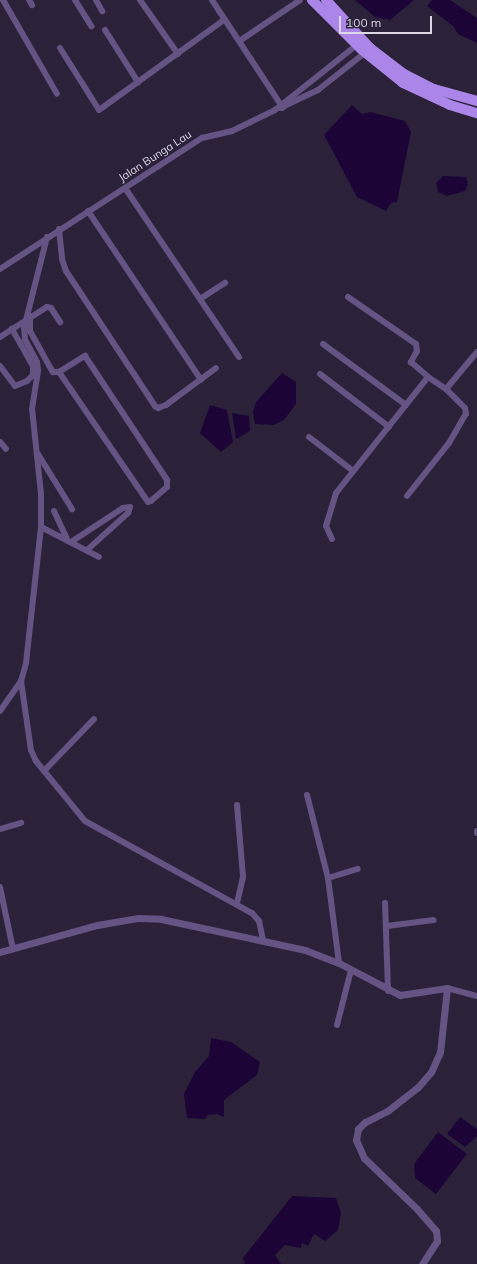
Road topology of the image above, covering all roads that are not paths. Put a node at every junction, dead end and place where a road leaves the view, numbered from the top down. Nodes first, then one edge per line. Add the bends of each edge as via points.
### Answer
1 (3, 0) edge
2 (75, 0) edge
3 (96, 0) edge
4 (140, 0) edge
5 (212, 0) edge
6 (300, 0) edge
7 (312, 0) edge
8 (326, 0) edge
9 (102, 11) dead end
10 (225, 18) junction
11 (91, 26) dead end
12 (105, 30) dead end
13 (241, 40) junction
14 (363, 46) junction
15 (60, 48) dead end
16 (178, 54) junction
17 (138, 82) junction
18 (57, 94) dead end
19 (477, 102) edge
20 (281, 106) junction
21 (477, 113) edge
22 (125, 188) junction
23 (88, 211) junction
24 (59, 229) junction
25 (47, 237) junction
26 (0, 269) edge
27 (225, 283) dead end
28 (348, 297) dead end
29 (200, 299) junction
30 (28, 318) junction
31 (60, 322) dead end
32 (12, 330) junction
33 (0, 337) edge
34 (324, 344) dead end
35 (477, 352) edge
36 (239, 358) dead end
37 (0, 366) edge
38 (216, 368) dead end
39 (59, 372) junction
40 (320, 374) dead end
41 (428, 377) junction
42 (201, 380) junction
43 (446, 389) junction
44 (406, 405) junction
45 (388, 427) junction
46 (309, 437) dead end
47 (0, 442) edge
48 (6, 449) dead end
49 (37, 452) junction
50 (353, 472) junction
51 (407, 496) dead end
52 (72, 509) dead end
53 (54, 511) dead end
54 (40, 527) junction
55 (332, 539) dead end
56 (69, 542) junction
57 (87, 550) junction
58 (99, 557) dead end
59 (21, 681) junction
60 (0, 712) edge
61 (94, 719) dead end
62 (44, 771) junction
63 (307, 795) dead end
64 (236, 805) dead end
65 (21, 823) dead end
66 (0, 829) edge
67 (358, 869) dead end
68 (328, 878) junction
69 (0, 887) edge
70 (237, 903) junction
71 (385, 903) dead end
72 (434, 920) dead end
73 (387, 926) junction
74 (263, 940) junction
75 (13, 949) junction
76 (0, 952) edge
77 (340, 963) junction
78 (352, 970) junction
79 (447, 988) junction
80 (388, 991) junction
81 (477, 996) edge
82 (336, 1025) dead end
83 (422, 1264) edge

1 - 18 street
2 - 11 street
3 - 9 street
4 - 16 street
5 - 10 street
6 - 13 street
7 - 14 highway
8 - 14 highway
10 - 13 street
10 - 16 street
12 - 17 street
13 - 20 street
14 - 19 highway via 415,81
14 - 20 street
14 - 20 street via 318,90
14 - 21 highway via 416,90
15 - 17 street via 99,110
16 - 17 street
20 - 22 street, Jalan Bunga Lau via 232,131 206,136
22 - 23 street, Jalan Bunga Lau
22 - 29 street
23 - 24 street, Jalan Bunga Lau
23 - 42 street
24 - 25 street, Jalan Bunga Lau
24 - 42 street via 66,271 155,406 160,408 166,405
25 - 26 street, Jalan Bunga Lau
25 - 30 street
27 - 29 street
28 - 41 street via 416,344 417,351 411,362
29 - 36 street
30 - 31 street via 50,307
30 - 32 street
30 - 39 street via 34,340 53,372
30 - 49 street via 25,339 37,362 38,370 32,409
32 - 33 street
32 - 37 street via 33,366 33,374 27,381 15,386
34 - 44 street
35 - 43 street
38 - 42 street
39 - 39 street via 148,502 151,501 167,487 167,480 85,356
40 - 45 street
41 - 43 street
41 - 44 street
43 - 51 street via 465,408 466,414 449,443
44 - 45 street
45 - 50 street
46 - 50 street
47 - 48 street
49 - 52 street
49 - 54 street
50 - 55 street via 334,497 326,526
53 - 56 street
54 - 56 street
54 - 59 street via 26,663
56 - 57 street
56 - 57 street via 123,508 130,507 128,513
57 - 58 street
59 - 60 street
59 - 62 street via 31,750
61 - 62 street
62 - 70 street via 90,826
63 - 68 street
64 - 70 street via 243,877
65 - 66 street
67 - 68 street
68 - 77 street
69 - 75 street
70 - 74 street via 258,917
71 - 73 street
72 - 73 street
73 - 80 street
74 - 75 street via 161,919 138,918 97,925
74 - 77 street via 305,950
75 - 76 street
77 - 78 street
78 - 80 street
78 - 82 street
79 - 80 street via 400,995
79 - 81 street
79 - 83 street via 440,1052 431,1072 418,1087 387,1111 365,1122 358,1129 356,1140 364,1158 417,1209 436,1232 437,1241

